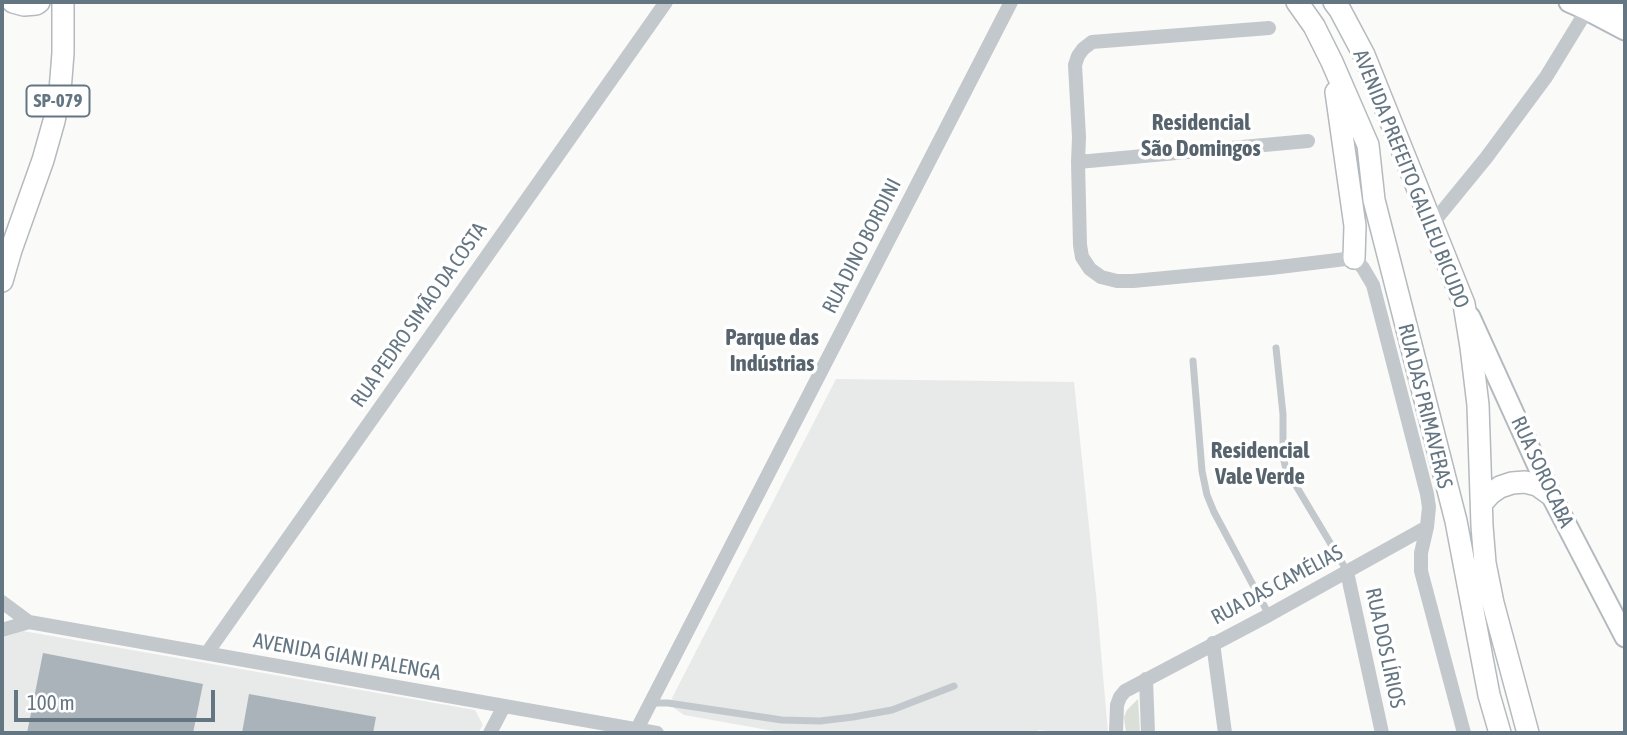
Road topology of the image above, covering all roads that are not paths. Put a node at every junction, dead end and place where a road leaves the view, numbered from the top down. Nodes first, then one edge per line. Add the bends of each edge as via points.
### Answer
1 (13, 2) edge
2 (39, 2) edge
3 (64, 2) edge
4 (666, 2) edge
5 (1011, 2) edge
6 (1297, 2) edge
7 (1334, 2) edge
8 (1569, 2) edge
9 (1596, 6) edge
10 (1625, 12) edge
11 (1269, 27) dead end
12 (1625, 30) edge
13 (1332, 62) junction
14 (1308, 141) dead end
15 (1078, 162) junction
16 (1432, 224) junction
17 (1354, 258) junction
18 (2, 281) edge
19 (1464, 304) junction
20 (1276, 348) dead end
21 (1193, 361) dead end
22 (1551, 495) junction
23 (1482, 503) junction
24 (1427, 527) junction
25 (1347, 572) junction
26 (2, 602) edge
27 (1269, 615) junction
28 (29, 622) junction
29 (2, 630) edge
30 (1625, 637) edge
31 (1213, 643) junction
32 (207, 653) junction
33 (1146, 679) junction
34 (954, 686) dead end
35 (650, 703) junction
36 (504, 706) junction
37 (635, 732) edge
38 (490, 733) edge
39 (657, 733) edge
40 (1116, 733) edge
41 (1148, 733) edge
42 (1225, 733) edge
43 (1382, 733) edge
44 (1464, 733) edge
45 (1500, 733) edge
46 (1528, 733) edge

1 - 2 main road
3 - 18 main road, SP-079 via 54,121
4 - 32 street, RUA PEDRO SIMÃO DA COSTA
5 - 35 street, RUA DINO BORDINI
6 - 13 main road
7 - 16 main road, AVENIDA PREFEITO GALILEU BICUDO via 1363,55
8 - 9 main road
9 - 10 main road
9 - 12 main road
9 - 16 street
11 - 15 street via 1092,42 1075,65
13 - 17 main road via 1355,226
13 - 45 main road via 1368,145 1374,200 1455,522
14 - 15 street
15 - 17 street via 1082,257 1101,277 1133,281
16 - 19 main road, AVENIDA PREFEITO GALILEU BICUDO
17 - 24 street, RUA DAS PRIMAVERAS via 1373,285 1427,494
19 - 22 main road, RUA SOROCABA
19 - 23 main road, AVENIDA PREFEITO GALILEU BICUDO via 1478,405
20 - 25 lane via 1286,469
21 - 27 lane via 1207,495
22 - 23 main road via 1537,485 1512,483
22 - 30 main road, RUA SOROCABA
23 - 46 main road, AVENIDA PREFEITO GALILEU BICUDO via 1493,603
24 - 25 street, RUA DAS CAMÉLIAS
24 - 44 street, RUA DAS PRIMAVERAS via 1421,571
25 - 27 street, RUA DAS CAMÉLIAS
25 - 43 street, RUA DOS LÍRIOS
26 - 28 street
27 - 31 street, RUA DAS CAMÉLIAS
28 - 29 street
28 - 32 street, AVENIDA GIANI PALENGA
31 - 33 street, RUA DAS CAMÉLIAS
31 - 42 street
32 - 36 street, AVENIDA GIANI PALENGA
33 - 40 street, RUA DAS CAMÉLIAS via 1120,696
33 - 41 street
34 - 35 lane via 892,710 820,721
35 - 37 street, RUA DINO BORDINI
36 - 37 street, AVENIDA GIANI PALENGA
36 - 38 street
37 - 39 street, AVENIDA GIANI PALENGA

